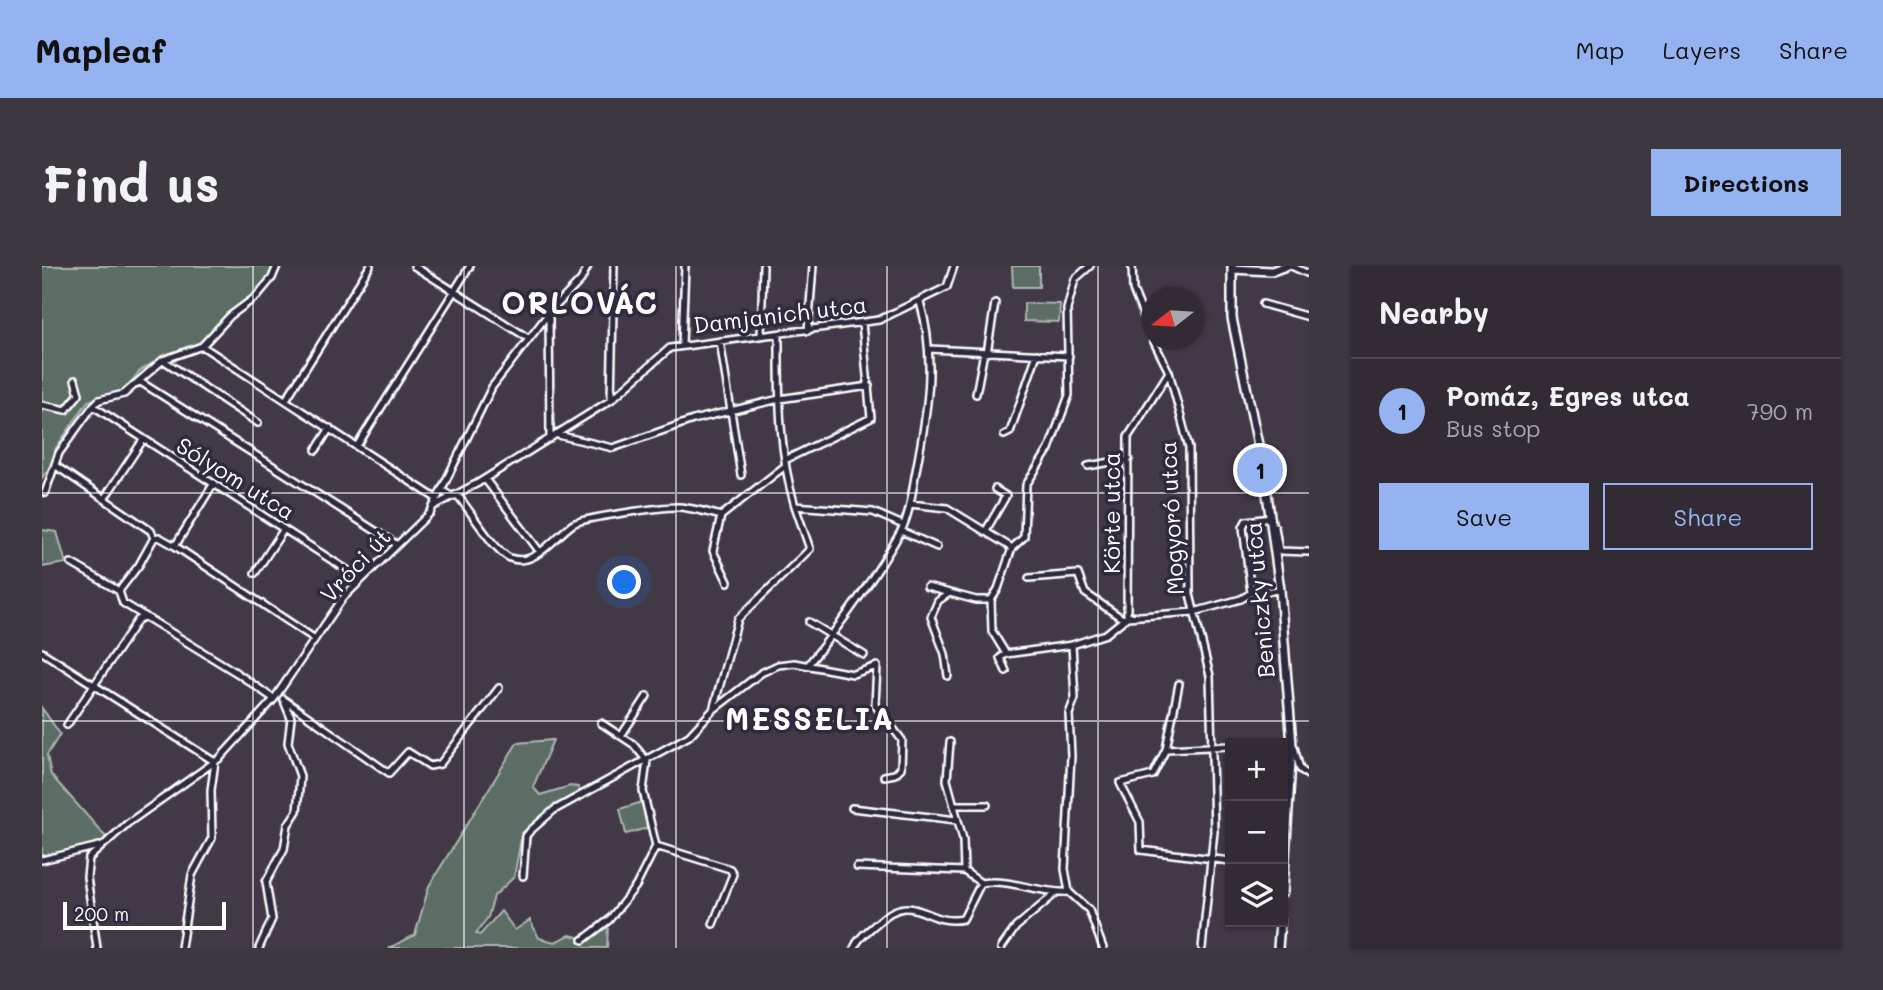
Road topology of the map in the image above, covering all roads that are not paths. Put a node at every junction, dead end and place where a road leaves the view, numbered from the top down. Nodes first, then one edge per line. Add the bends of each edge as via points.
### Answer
1 (277, 266) edge
2 (370, 266) edge
3 (414, 266) edge
4 (470, 266) edge
5 (588, 266) edge
6 (614, 266) edge
7 (685, 266) edge
8 (763, 266) edge
9 (813, 266) edge
10 (954, 266) edge
11 (1090, 266) edge
12 (1132, 266) edge
13 (1289, 266) edge
14 (1230, 267) edge
15 (1309, 274) edge
16 (454, 291) junction
17 (920, 302) junction
18 (995, 303) dead end
19 (1263, 304) dead end
20 (1141, 310) edge
21 (549, 313) junction
22 (1309, 317) edge
23 (862, 323) junction
24 (808, 331) junction
25 (779, 334) junction
26 (761, 336) junction
27 (528, 338) junction
28 (720, 341) junction
29 (202, 345) junction
30 (682, 345) junction
31 (929, 349) junction
32 (1158, 350) edge
33 (986, 353) junction
34 (1037, 354) junction
35 (1069, 356) junction
36 (163, 360) junction
37 (1168, 372) junction
38 (75, 380) dead end
39 (139, 381) junction
40 (869, 386) junction
41 (976, 394) dead end
42 (287, 398) junction
43 (779, 399) junction
44 (611, 400) junction
45 (42, 405) edge
46 (93, 406) junction
47 (730, 411) junction
48 (258, 423) dead end
49 (330, 428) junction
50 (558, 435) junction
51 (1004, 435) dead end
52 (550, 439) junction
53 (143, 440) junction
54 (357, 446) junction
55 (316, 450) dead end
56 (1129, 459) junction
57 (785, 463) junction
58 (56, 466) junction
59 (1088, 466) dead end
60 (741, 475) dead end
61 (485, 479) junction
62 (214, 483) junction
63 (995, 489) dead end
64 (441, 490) junction
65 (45, 493) dead end
66 (451, 496) junction
67 (104, 499) junction
68 (437, 499) junction
69 (910, 504) junction
70 (434, 506) junction
71 (795, 506) junction
72 (721, 516) junction
73 (1271, 518) junction
74 (902, 528) junction
75 (284, 529) junction
76 (985, 532) junction
77 (154, 538) junction
78 (396, 544) junction
79 (176, 546) junction
80 (937, 547) dead end
81 (1012, 548) junction
82 (540, 552) junction
83 (1309, 552) edge
84 (71, 564) dead end
85 (255, 573) dead end
86 (1029, 578) dead end
87 (361, 579) junction
88 (728, 582) dead end
89 (927, 587) dead end
90 (1280, 590) junction
91 (119, 591) junction
92 (1251, 593) junction
93 (948, 594) junction
94 (991, 600) junction
95 (1194, 612) junction
96 (145, 616) junction
97 (1125, 618) junction
98 (809, 622) dead end
99 (832, 635) junction
100 (315, 639) junction
101 (1072, 645) junction
102 (42, 652) edge
103 (1006, 654) junction
104 (864, 655) dead end
105 (808, 665) junction
106 (1006, 671) dead end
107 (948, 676) dead end
108 (1179, 684) dead end
109 (92, 685) junction
110 (499, 688) dead end
111 (281, 696) junction
112 (647, 696) dead end
113 (274, 699) junction
114 (713, 710) junction
115 (601, 723) dead end
116 (67, 725) dead end
117 (621, 736) junction
118 (950, 742) dead end
119 (1288, 745) edge
120 (1292, 745) junction
121 (1225, 746) edge
122 (1211, 747) junction
123 (1166, 749) junction
124 (648, 761) junction
125 (215, 762) junction
126 (884, 776) dead end
127 (1309, 776) edge
128 (987, 804) dead end
129 (954, 805) junction
130 (852, 808) dead end
131 (957, 820) junction
132 (99, 846) junction
133 (656, 846) junction
134 (1213, 859) junction
135 (42, 860) edge
136 (1225, 861) edge
137 (1284, 864) edge
138 (857, 867) dead end
139 (964, 871) junction
140 (523, 876) dead end
141 (981, 883) junction
142 (1056, 892) junction
143 (1069, 892) junction
144 (713, 924) dead end
145 (1280, 927) edge
146 (583, 940) dead end
147 (97, 948) edge
148 (181, 948) edge
149 (259, 948) edge
150 (854, 948) edge
151 (1001, 948) edge
152 (1104, 948) edge
153 (1202, 948) edge
154 (1278, 948) edge

1 - 29 street via 257,296
2 - 42 street
3 - 16 street
4 - 16 street
5 - 21 street, Vróci út via 581,280
6 - 44 street
7 - 30 street
8 - 26 street
9 - 24 street
10 - 17 street, Damjanich utca via 944,289
11 - 35 street via 1075,279 1067,309
12 - 20 street via 1133,290
13 - 14 main road via 1272,271
13 - 15 street
14 - 73 main road, Beniczky utca via 1231,318
16 - 27 street
16 - 54 street
17 - 23 street, Damjanich utca
17 - 31 street
18 - 33 street
19 - 22 street
21 - 27 street, Vróci út
21 - 52 street
23 - 24 street, Damjanich utca
23 - 40 street
24 - 25 street, Damjanich utca
25 - 26 street, Damjanich utca
25 - 43 street
26 - 28 street, Damjanich utca
27 - 64 street, Vróci út via 492,387
28 - 30 street, Damjanich utca
28 - 47 street
29 - 36 street
29 - 42 street
30 - 44 street, Damjanich utca via 660,354
31 - 33 street
31 - 69 street via 926,417
32 - 37 street
33 - 34 street
33 - 41 street
34 - 35 street
34 - 51 street via 1010,432
35 - 81 street via 1069,395 1049,449 1026,485 1024,537
36 - 39 street
36 - 48 street
37 - 56 street, Körte utca via 1132,428
37 - 95 street, Mogyoró utca via 1189,448
38 - 45 street via 79,394 66,410
39 - 46 street via 124,394
39 - 78 street
40 - 43 street
40 - 57 street via 871,418
42 - 49 street
43 - 47 street
43 - 57 street
44 - 50 street, Damjanich utca
46 - 53 street, Sólyom utca
46 - 58 street via 59,453
47 - 50 street via 613,448
47 - 60 street
49 - 54 street
49 - 55 street
50 - 52 street, Damjanich utca
52 - 61 street, Damjanich utca
53 - 62 street, Sólyom utca
53 - 67 street
54 - 68 street
56 - 59 street
56 - 97 street, Körte utca
57 - 71 street
57 - 72 street
58 - 65 street
58 - 67 street
61 - 66 street, Damjanich utca
61 - 82 street
62 - 75 street, Sólyom utca
62 - 79 street
63 - 76 street via 1006,496
64 - 66 street
64 - 68 street, Vróci út
66 - 70 street, Damjanich utca
66 - 82 street via 458,496 509,557 523,560
67 - 77 street via 151,531
68 - 70 street, Vróci út
69 - 74 street
69 - 76 street via 947,508
70 - 78 street, Vróci út
71 - 74 street via 873,512
71 - 114 street via 810,551 738,619
72 - 82 street via 677,507 590,517 574,523
72 - 88 street via 713,551
73 - 83 street via 1279,551
73 - 90 main road, Beniczky utca
73 - 92 street via 1246,521 1243,527
74 - 80 street
74 - 99 street
75 - 85 street
75 - 87 street, Sólyom utca
76 - 81 street
77 - 79 street
77 - 91 street
78 - 87 street, Vróci út
79 - 100 street
81 - 94 street
84 - 91 street
86 - 97 street via 1077,574 1085,593
87 - 100 street, Vróci út
89 - 93 street
90 - 92 street
90 - 120 main road, Beniczky utca
91 - 96 street via 123,603
92 - 95 street
93 - 94 street
93 - 107 street via 937,601 931,617
94 - 103 street via 992,631
95 - 97 street
95 - 122 street, Mogyoró utca via 1210,676
96 - 109 street
96 - 113 street
97 - 101 street via 1106,634
98 - 99 street
99 - 104 street
99 - 105 street
100 - 111 street, Vróci út
101 - 103 street
101 - 143 street via 1075,698 1069,714 1065,869
102 - 109 street
103 - 106 street via 1000,660
105 - 114 street via 778,665 761,673
105 - 126 street via 853,674 877,666 875,705 902,740 901,768
108 - 123 street
109 - 116 street
109 - 125 street
110 - 111 street via 439,764 430,766 408,752 389,773
111 - 113 street, Vróci út
111 - 149 street via 291,718 288,743 300,776 299,789 284,849 266,882 272,919
112 - 117 street
113 - 125 street, Vróci út
114 - 124 street via 689,736
115 - 117 street
117 - 124 street
118 - 129 street via 947,780
119 - 120 street
120 - 127 street via 1300,769
120 - 137 main road, Beniczky utca
121 - 122 street
122 - 123 street
122 - 134 street, Mogyoró utca
123 - 134 street via 1151,777 1120,783 1140,823 1140,850
124 - 133 street via 643,791
124 - 140 street via 554,810 530,831
125 - 132 street, Vróci út
125 - 148 street via 212,838 192,875
128 - 129 street
129 - 131 street
130 - 131 street
131 - 139 street via 965,849
132 - 135 street
132 - 147 street via 88,867
133 - 144 street via 730,869 733,874
133 - 146 street via 636,886 609,920
134 - 136 street
134 - 153 street, Mogyoró utca
138 - 139 street
139 - 141 street
141 - 142 street
141 - 150 street via 963,919 902,906 893,909
142 - 143 street
142 - 151 street via 1016,927
143 - 152 street via 1089,910
145 - 154 main road

